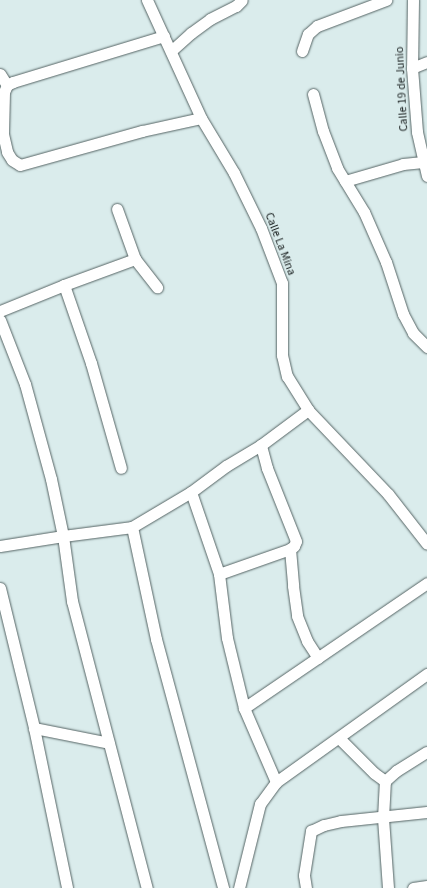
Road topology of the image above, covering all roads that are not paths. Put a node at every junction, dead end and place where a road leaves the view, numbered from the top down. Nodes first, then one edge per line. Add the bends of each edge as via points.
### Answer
1 (242, 0) edge
2 (386, 0) edge
3 (413, 0) edge
4 (149, 1) edge
5 (164, 36) junction
6 (171, 50) junction
7 (302, 51) dead end
8 (427, 62) edge
9 (412, 68) junction
10 (0, 74) edge
11 (7, 85) junction
12 (313, 94) dead end
13 (201, 118) junction
14 (423, 162) junction
15 (427, 176) edge
16 (345, 181) junction
17 (117, 209) dead end
18 (135, 259) junction
19 (64, 284) junction
20 (157, 287) dead end
21 (0, 311) edge
22 (0, 320) edge
23 (427, 347) edge
24 (308, 410) junction
25 (261, 445) junction
26 (121, 468) dead end
27 (191, 492) junction
28 (132, 527) junction
29 (63, 536) junction
30 (427, 544) edge
31 (0, 546) edge
32 (290, 549) junction
33 (219, 574) junction
34 (427, 583) edge
35 (0, 588) edge
36 (318, 658) junction
37 (427, 674) edge
38 (244, 708) junction
39 (34, 728) junction
40 (339, 738) junction
41 (109, 743) junction
42 (427, 752) edge
43 (385, 781) junction
44 (276, 782) junction
45 (427, 812) edge
46 (383, 818) junction
47 (427, 887) edge
48 (67, 888) edge
49 (147, 888) edge
50 (224, 888) edge
51 (239, 888) edge
52 (306, 888) edge
53 (388, 888) edge
54 (414, 888) edge

1 - 6 street via 204,24
2 - 7 street via 317,26 308,34
3 - 9 street, Calle 19 de Junio
4 - 5 street, Calle La Mina
5 - 6 street, Calle La Mina
5 - 11 street
6 - 13 street, Calle La Mina
8 - 9 street
9 - 14 street, Calle 19 de Junio
10 - 11 street
11 - 13 street via 4,92 3,134 7,152 12,160 20,164
12 - 16 street via 323,131 337,168
13 - 24 street, Calle La Mina via 234,173 261,228 282,283 282,355 287,376
14 - 15 street, Calle 19 de Junio
14 - 16 street via 403,164
16 - 23 street via 364,212 386,262 403,314 413,333
17 - 18 street
18 - 19 street
18 - 20 street
19 - 21 street
19 - 26 street via 91,363
22 - 29 street via 25,384 51,479
24 - 25 street
24 - 30 street, Calle La Mina via 388,494
25 - 27 street via 226,466
25 - 32 street via 267,468 295,535 296,541
27 - 28 street
27 - 33 street
28 - 29 street
28 - 50 street via 158,646
29 - 31 street
29 - 41 street via 72,601
32 - 33 street
32 - 36 street via 297,616 307,641
33 - 38 street via 227,638
34 - 36 street
35 - 39 street
36 - 38 street
37 - 40 street
38 - 44 street
39 - 41 street
39 - 48 street
40 - 43 street
40 - 44 street
41 - 49 street
42 - 43 street
43 - 46 street
44 - 51 street via 260,804
45 - 46 street
46 - 52 street via 341,820 311,831 304,875
46 - 53 street
47 - 54 street

